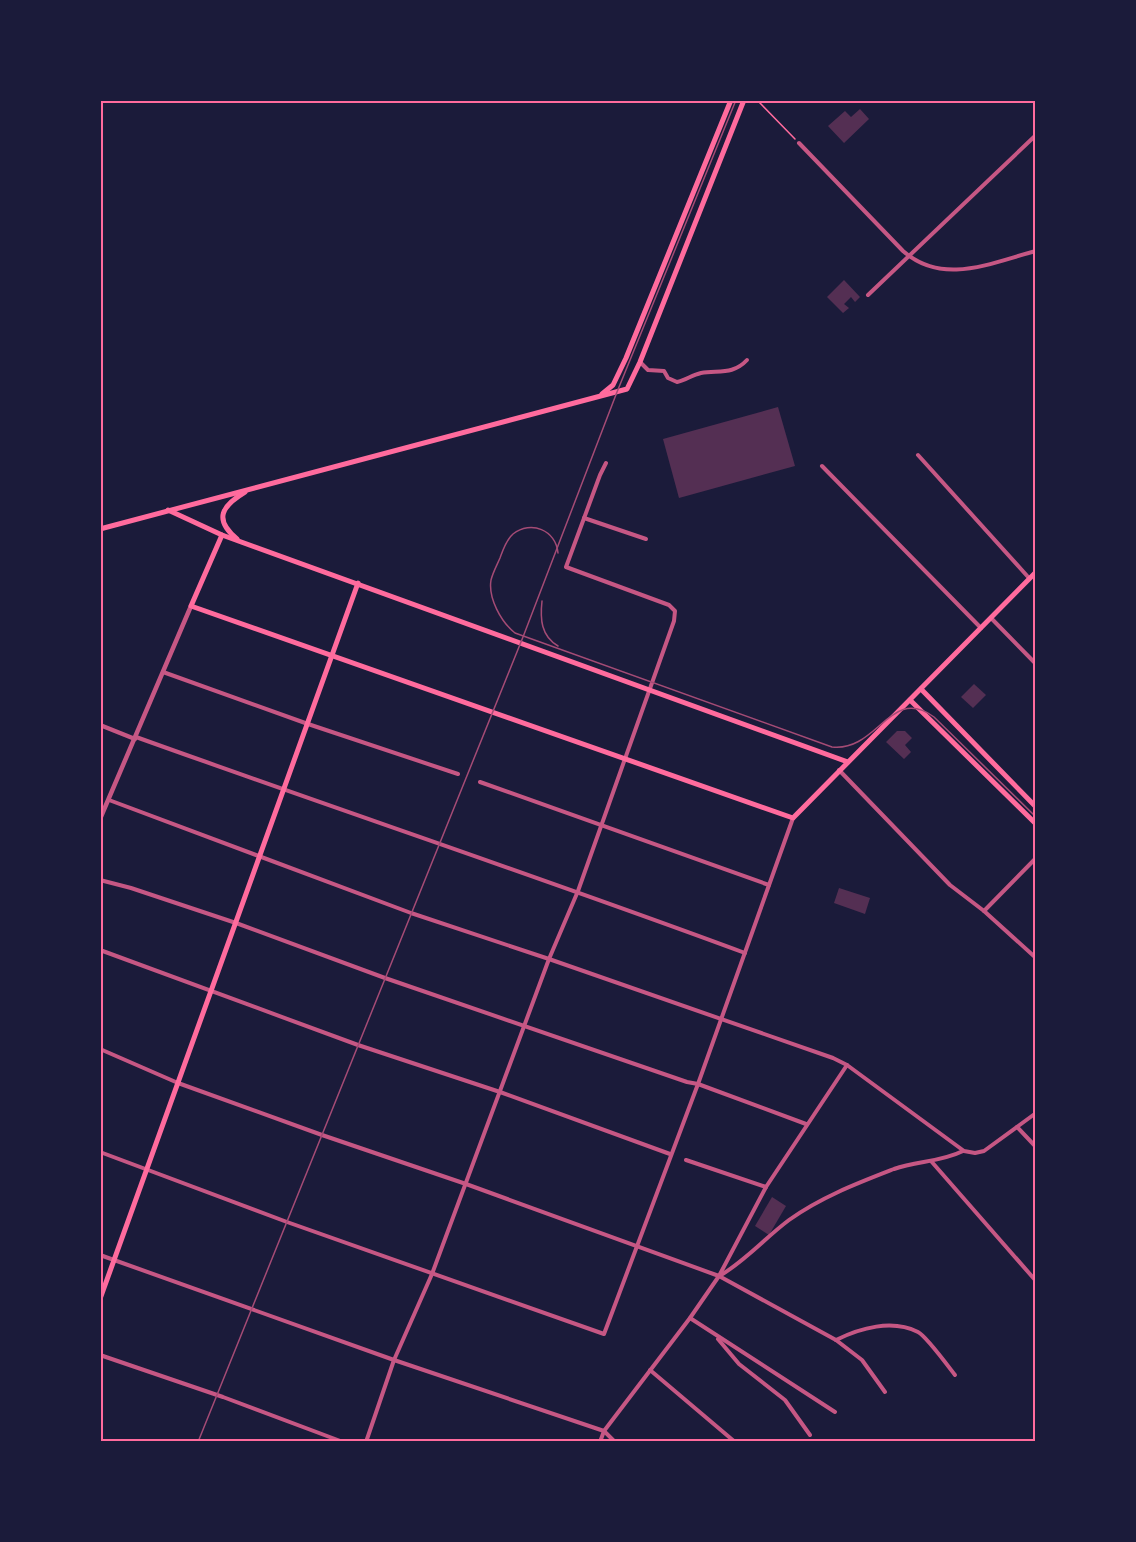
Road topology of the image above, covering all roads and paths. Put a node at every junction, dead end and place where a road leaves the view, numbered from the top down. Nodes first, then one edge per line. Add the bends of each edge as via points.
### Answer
1 (731, 100) edge
2 (744, 100) edge
3 (758, 102) edge
4 (1035, 135) edge
5 (799, 142) joint
6 (1035, 251) edge
7 (909, 256) junction
8 (657, 283) junction
9 (669, 288) junction
10 (868, 295) dead end
11 (747, 360) dead end
12 (640, 362) junction
13 (598, 397) junction
14 (918, 455) dead end
15 (606, 463) dead end
16 (822, 465) dead end
17 (253, 488) junction
18 (168, 510) junction
19 (584, 518) junction
20 (100, 529) edge
21 (222, 535) junction
22 (646, 539) dead end
23 (241, 542) junction
24 (1035, 572) edge
25 (1029, 578) junction
26 (358, 583) junction
27 (191, 606) junction
28 (991, 618) junction
29 (981, 628) junction
30 (331, 656) junction
31 (1035, 664) edge
32 (164, 672) junction
33 (650, 689) junction
34 (921, 689) junction
35 (910, 700) junction
36 (308, 724) junction
37 (100, 726) edge
38 (136, 738) junction
39 (625, 759) junction
40 (848, 762) junction
41 (839, 770) junction
42 (458, 774) dead end
43 (480, 782) dead end
44 (284, 790) junction
45 (109, 800) junction
46 (1035, 807) edge
47 (793, 818) junction
48 (100, 819) edge
49 (1035, 824) edge
50 (602, 825) junction
51 (259, 856) junction
52 (1035, 858) edge
53 (100, 880) edge
54 (769, 885) junction
55 (578, 891) junction
56 (984, 910) junction
57 (236, 923) junction
58 (100, 950) edge
59 (745, 953) junction
60 (1035, 958) edge
61 (549, 959) junction
62 (211, 991) junction
63 (722, 1018) junction
64 (525, 1027) junction
65 (100, 1050) edge
66 (847, 1065) junction
67 (178, 1083) junction
68 (698, 1084) junction
69 (500, 1092) junction
70 (1035, 1113) edge
71 (806, 1124) junction
72 (1017, 1127) junction
73 (1035, 1147) edge
74 (964, 1151) junction
75 (100, 1152) edge
76 (670, 1154) junction
77 (686, 1160) dead end
78 (931, 1161) junction
79 (147, 1170) junction
80 (466, 1184) junction
81 (766, 1187) junction
82 (638, 1246) junction
83 (100, 1255) edge
84 (115, 1260) junction
85 (432, 1274) junction
86 (719, 1276) junction
87 (1035, 1281) edge
88 (100, 1299) edge
89 (690, 1318) junction
90 (714, 1334) junction
91 (836, 1340) junction
92 (100, 1355) edge
93 (394, 1360) junction
94 (650, 1370) junction
95 (955, 1375) dead end
96 (885, 1392) dead end
97 (835, 1412) dead end
98 (604, 1431) junction
99 (810, 1435) dead end
100 (901, 1441) edge
101 (343, 1442) edge
102 (366, 1442) edge
103 (600, 1442) edge
104 (615, 1442) edge
105 (735, 1442) edge
106 (931, 1442) edge

1 - 8 main road
2 - 9 main road
3 - 5 path
4 - 7 street
5 - 7 street
6 - 7 street via 961,270 938,270
7 - 10 street
8 - 9 main road
8 - 13 main road via 618,377
9 - 12 main road
11 - 12 street via 734,370 702,373 677,382 664,371 648,370
12 - 13 main road via 627,389
13 - 17 main road
14 - 25 street
15 - 19 street
16 - 29 street
17 - 18 main road
17 - 23 main road via 228,503 223,514 228,530
18 - 20 main road
18 - 21 main road
19 - 22 street
19 - 33 street via 566,567 669,605 675,611
21 - 23 main road
21 - 27 main road
23 - 26 main road
24 - 25 main road
25 - 28 main road
26 - 30 main road
26 - 33 main road
27 - 30 main road
27 - 32 street
28 - 29 main road
28 - 31 street
29 - 34 main road
30 - 36 main road
30 - 39 main road
32 - 36 street
32 - 38 street
33 - 39 street
33 - 40 main road
34 - 35 main road
34 - 46 main road
35 - 40 main road
35 - 49 main road
36 - 42 street
36 - 44 main road
37 - 38 street
38 - 44 street
38 - 45 street
39 - 47 main road
39 - 50 street
40 - 41 main road
41 - 47 main road
41 - 56 street via 950,885
43 - 50 street
44 - 51 main road
44 - 55 street
45 - 48 street
45 - 51 street
47 - 54 street
50 - 54 street
50 - 55 street
51 - 57 main road
51 - 61 street
52 - 56 street
53 - 57 street
54 - 59 street
55 - 59 street
55 - 61 street
56 - 60 street
57 - 62 main road
57 - 64 street
58 - 62 street
59 - 63 street
61 - 63 street
61 - 64 street
62 - 67 main road
62 - 69 street
63 - 66 street
63 - 68 street
64 - 68 street
64 - 69 street
65 - 67 street
66 - 71 street
66 - 74 street
67 - 79 main road
67 - 80 street
68 - 71 street
68 - 76 street
69 - 76 street
69 - 80 street
70 - 72 street
71 - 81 street
72 - 73 street
72 - 74 street via 984,1151
74 - 78 street via 948,1159
75 - 79 street
76 - 82 street
77 - 81 street
78 - 86 street via 894,1168 809,1207
78 - 87 street
79 - 84 main road
79 - 85 street
80 - 82 street
80 - 85 street
81 - 86 street
82 - 85 street via 604,1334
82 - 86 street
83 - 84 street
84 - 88 main road
84 - 93 street
85 - 93 street
86 - 89 street
86 - 91 street
89 - 90 street
89 - 94 street
90 - 97 street
90 - 99 street via 739,1364 785,1400
91 - 95 street via 872,1326 919,1332
91 - 96 street via 862,1360
92 - 101 street
93 - 98 street
93 - 102 street
94 - 98 street
94 - 105 street
98 - 103 street
98 - 104 street
100 - 106 street

